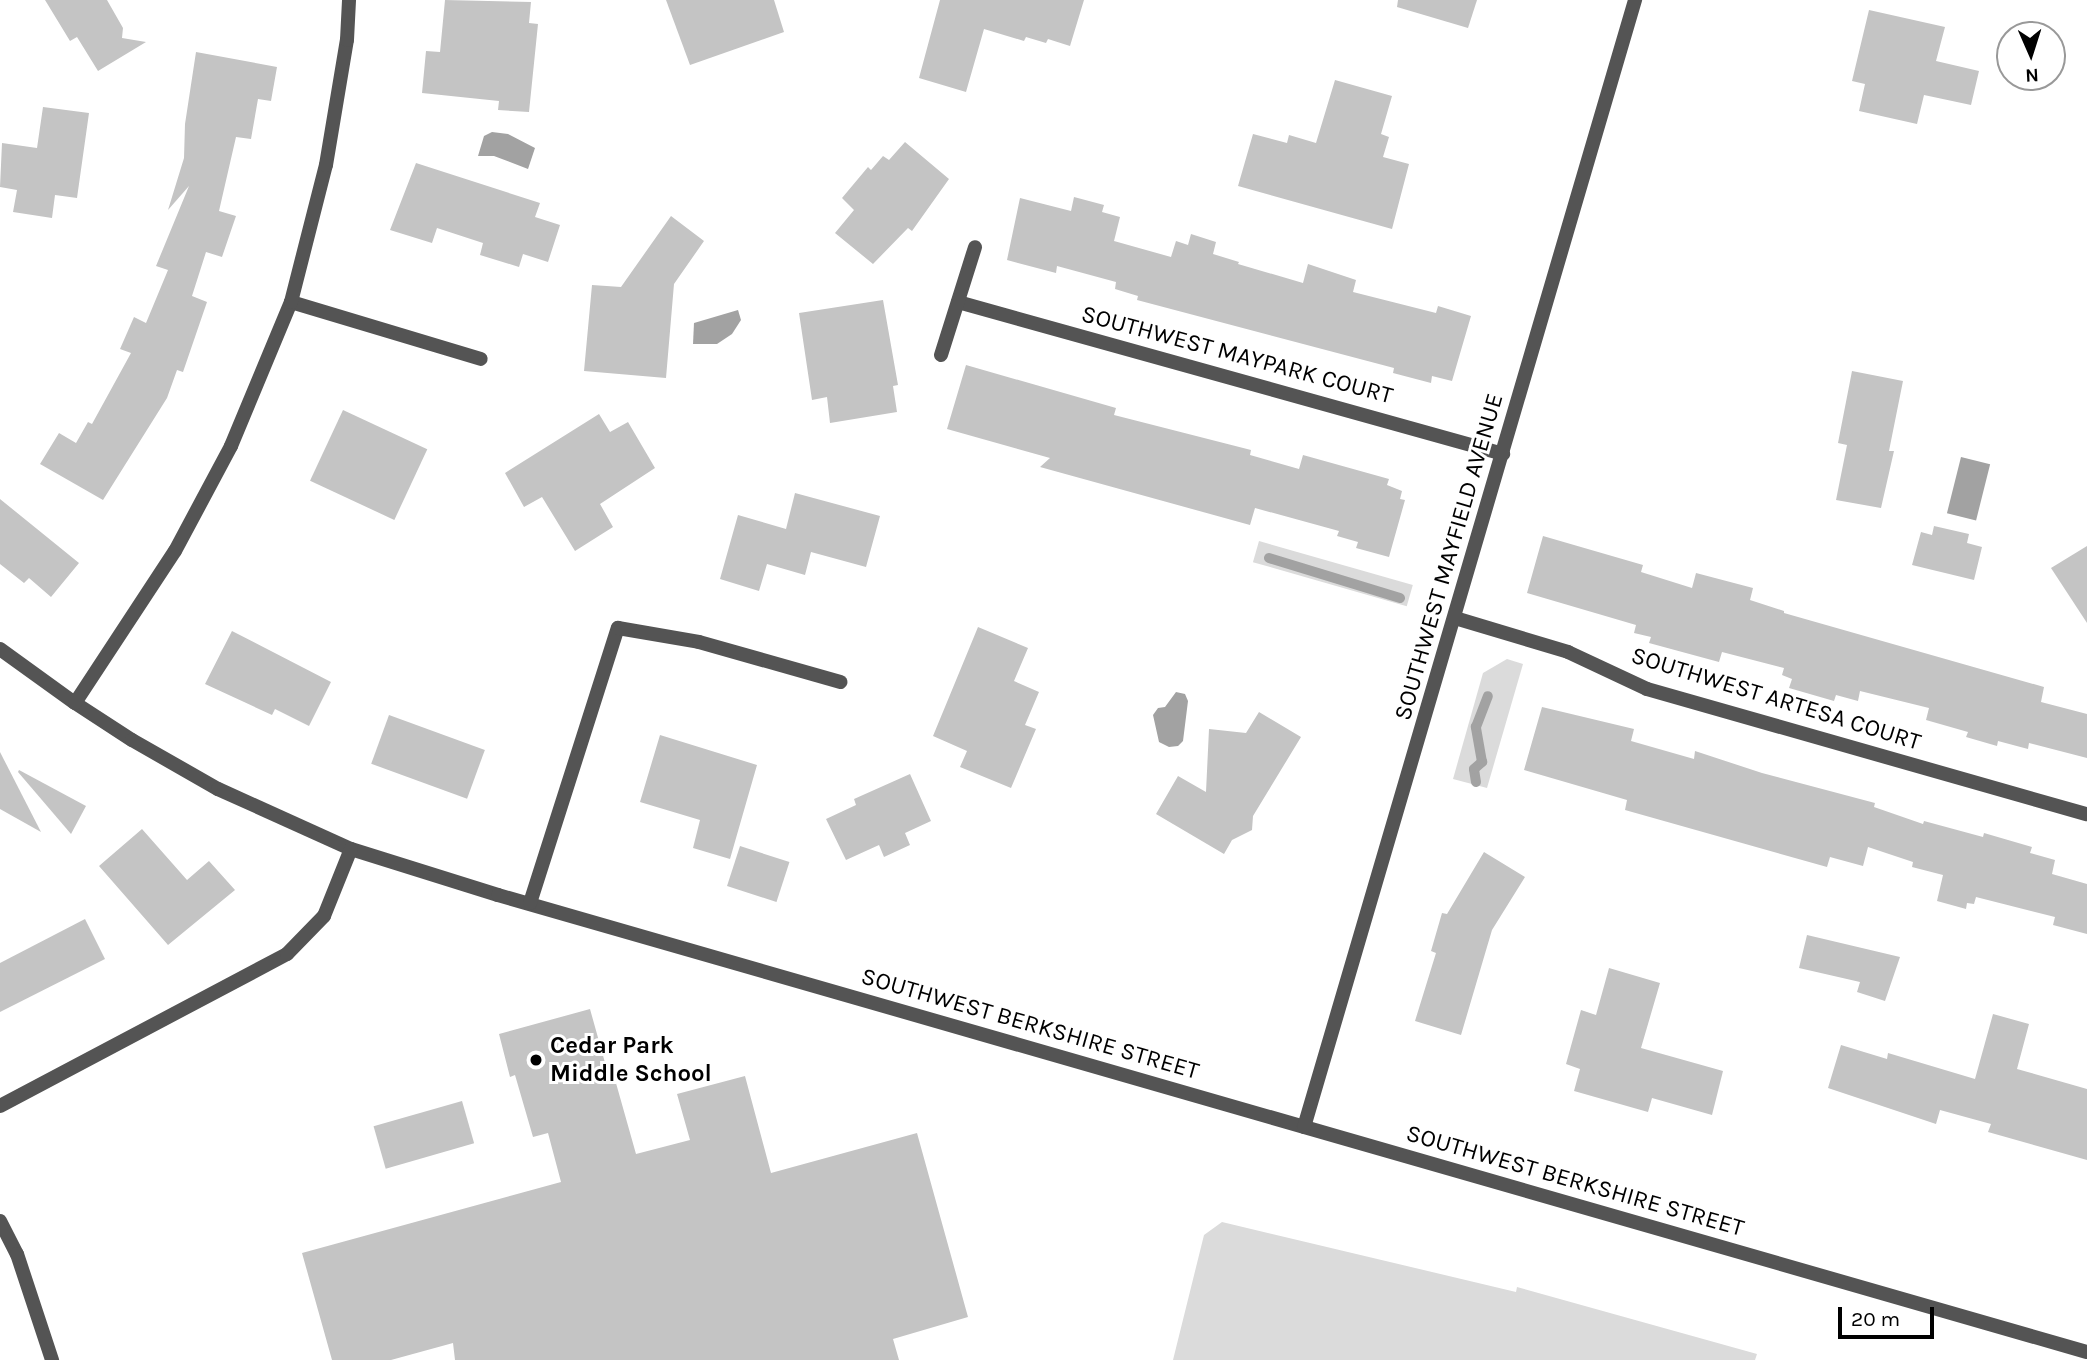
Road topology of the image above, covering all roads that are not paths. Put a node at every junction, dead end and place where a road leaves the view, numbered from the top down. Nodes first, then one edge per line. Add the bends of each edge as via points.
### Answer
1 (349, 0) edge
2 (1636, 0) edge
3 (975, 247) dead end
4 (291, 302) junction
5 (958, 302) junction
6 (941, 355) dead end
7 (481, 359) dead end
8 (1503, 454) junction
9 (1455, 618) junction
10 (0, 649) edge
11 (840, 682) dead end
12 (75, 703) junction
13 (2087, 814) edge
14 (351, 849) junction
15 (530, 903) junction
16 (0, 1106) edge
17 (1304, 1127) junction
18 (0, 1221) edge
19 (2087, 1352) edge
20 (52, 1360) edge

1 - 4 street via 348,40 326,165
2 - 8 street, SOUTHWEST MAYFIELD AVENUE
3 - 5 street
4 - 7 street
4 - 12 street via 225,458 174,551
5 - 6 street
5 - 8 street, SOUTHWEST MAYPARK COURT
8 - 9 street, SOUTHWEST MAYFIELD AVENUE
9 - 13 street, SOUTHWEST ARTESA COURT via 1568,652 1647,689
9 - 17 street, SOUTHWEST MAYFIELD AVENUE
10 - 12 street, SOUTHWEST BERKSHIRE STREET
11 - 15 street via 699,642 618,628
12 - 14 street, SOUTHWEST BERKSHIRE STREET via 218,789
14 - 15 street, SOUTHWEST BERKSHIRE STREET
14 - 16 street via 324,916 287,954
15 - 17 street, SOUTHWEST BERKSHIRE STREET
17 - 19 street, SOUTHWEST BERKSHIRE STREET
18 - 20 street via 17,1254

